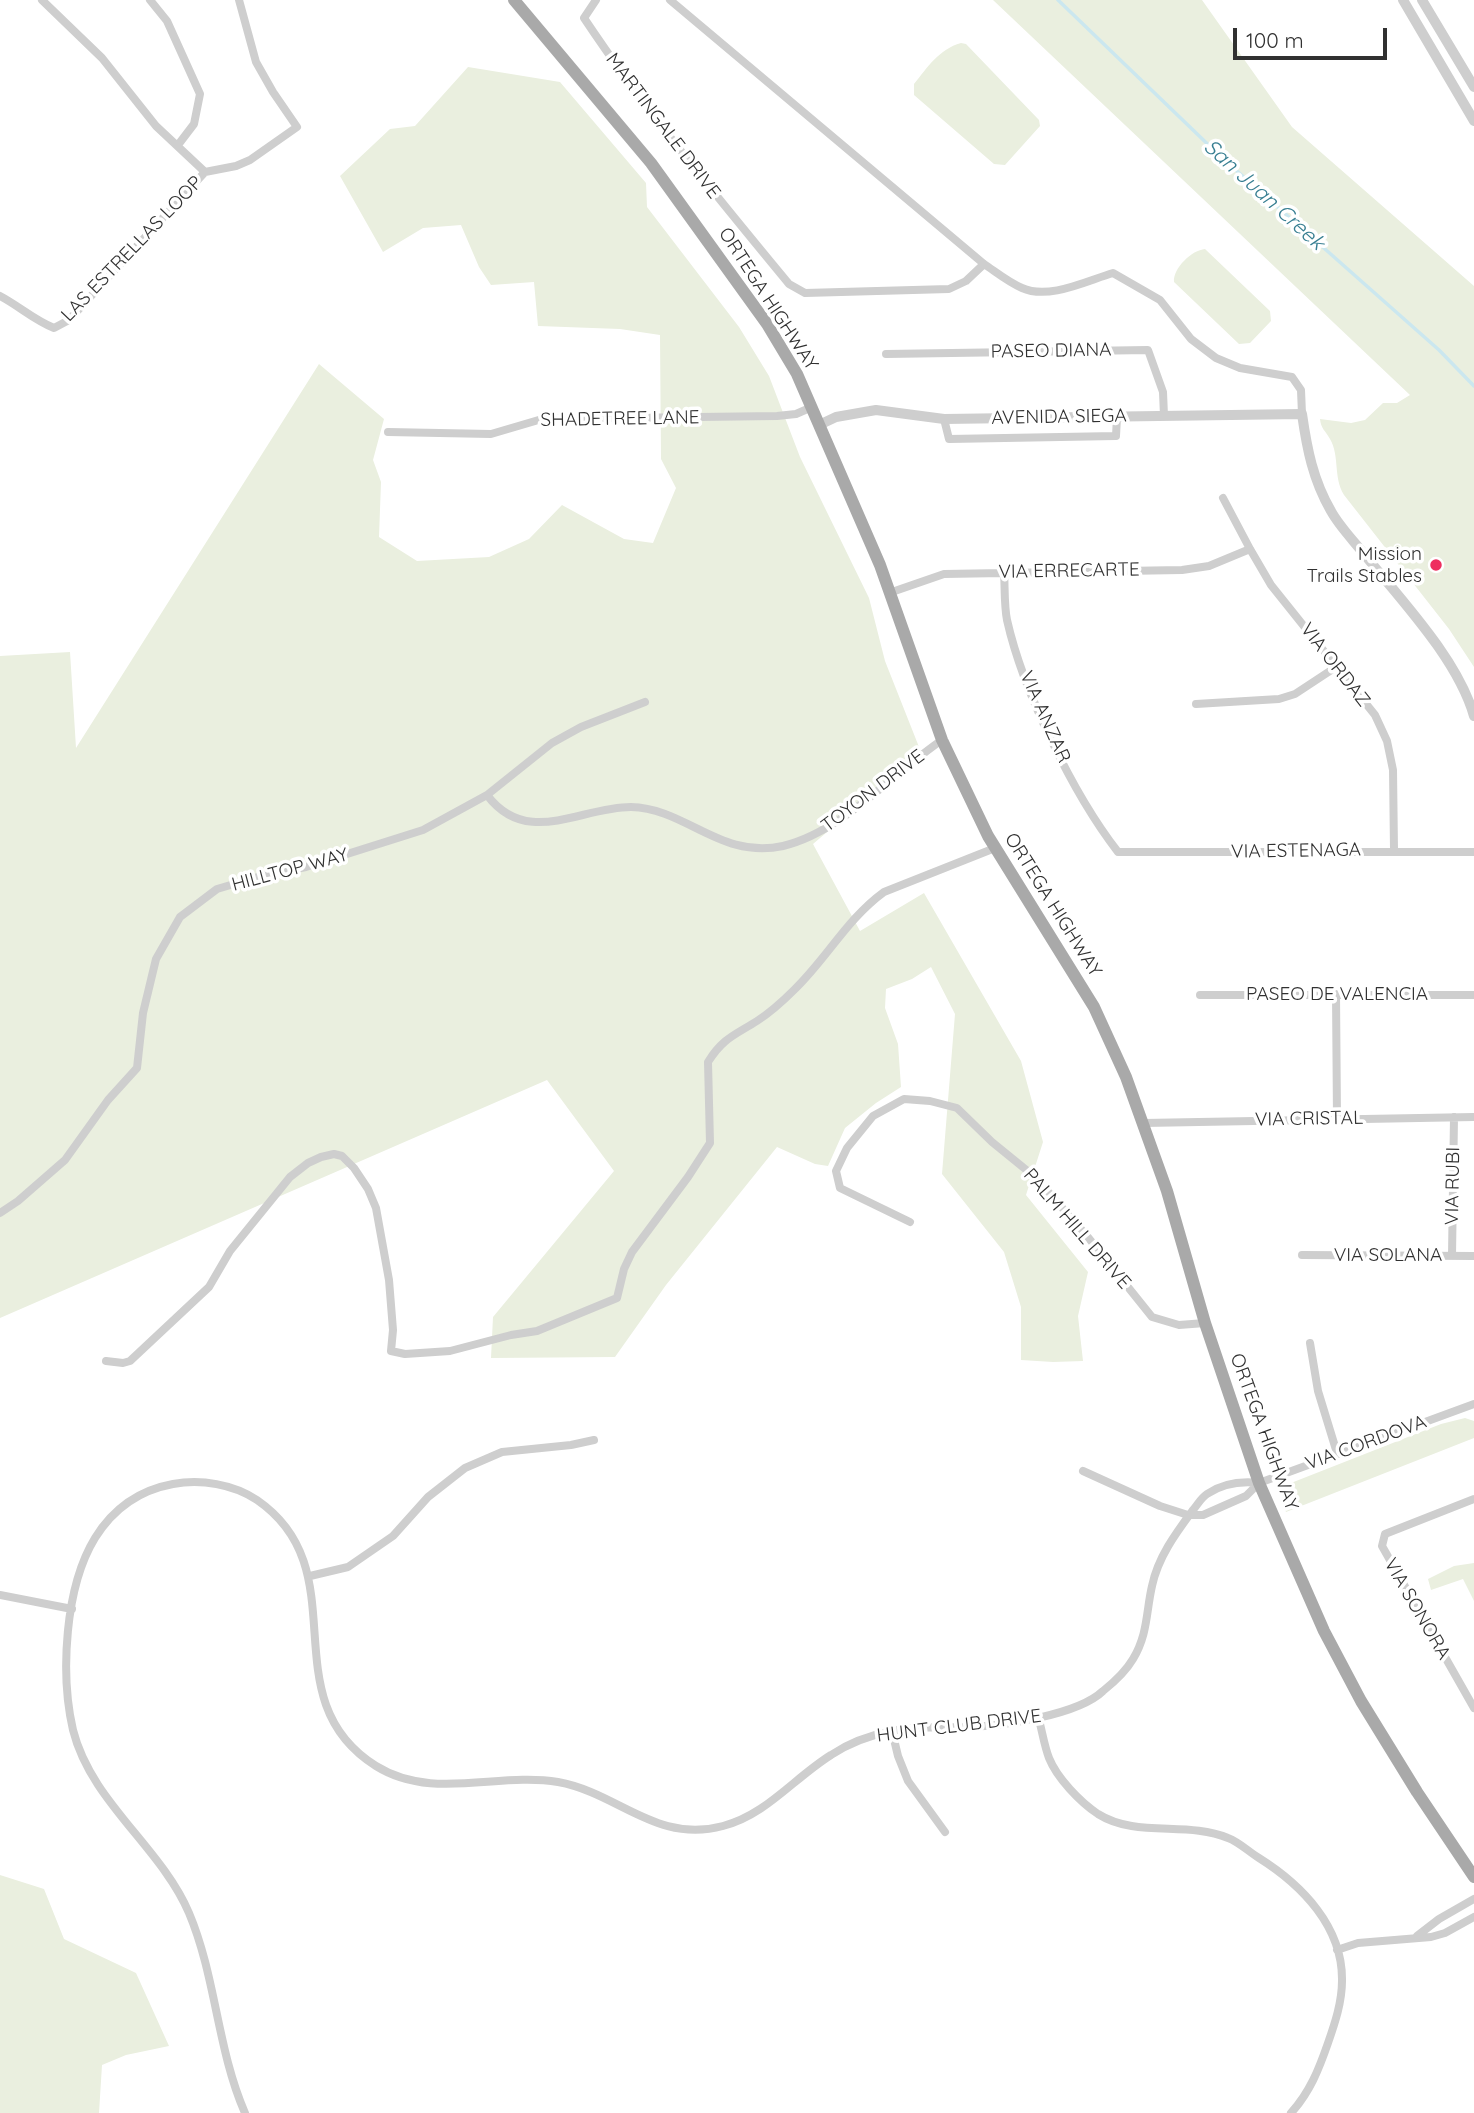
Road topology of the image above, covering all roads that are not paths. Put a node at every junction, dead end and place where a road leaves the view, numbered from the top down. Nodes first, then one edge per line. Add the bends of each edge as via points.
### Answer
1 (43, 0) edge
2 (150, 0) edge
3 (239, 0) edge
4 (514, 0) edge
5 (596, 0) edge
6 (670, 0) edge
7 (1403, 0) edge
8 (1422, 0) edge
9 (1474, 87) edge
10 (1474, 121) edge
11 (178, 145) junction
12 (205, 172) junction
13 (984, 264) junction
14 (0, 296) edge
15 (886, 354) dead end
16 (812, 407) junction
17 (1302, 414) junction
18 (1164, 416) junction
19 (1116, 417) junction
20 (944, 419) junction
21 (819, 425) junction
22 (388, 432) dead end
23 (1223, 498) dead end
24 (1250, 550) junction
25 (1004, 572) junction
26 (889, 593) junction
27 (1336, 667) junction
28 (645, 702) dead end
29 (1196, 704) dead end
30 (1474, 716) edge
31 (942, 740) junction
32 (487, 795) junction
33 (995, 848) junction
34 (1394, 850) junction
35 (1118, 852) joint
36 (1474, 852) edge
37 (1336, 994) junction
38 (1200, 995) dead end
39 (1474, 995) edge
40 (1454, 1117) junction
41 (1474, 1117) edge
42 (1337, 1119) junction
43 (1144, 1123) junction
44 (0, 1213) edge
45 (910, 1222) dead end
46 (1302, 1255) dead end
47 (1452, 1256) junction
48 (1474, 1256) edge
49 (1205, 1323) junction
50 (1310, 1343) dead end
51 (106, 1361) dead end
52 (1474, 1404) edge
53 (594, 1440) dead end
54 (1338, 1453) junction
55 (1083, 1471) dead end
56 (1259, 1483) junction
57 (1474, 1499) edge
58 (1188, 1516) junction
59 (310, 1576) junction
60 (0, 1595) edge
61 (72, 1609) junction
62 (1474, 1708) edge
63 (1038, 1716) junction
64 (892, 1731) junction
65 (945, 1832) dead end
66 (1474, 1877) edge
67 (1474, 1899) edge
68 (1474, 1917) edge
69 (1438, 1919) junction
70 (1445, 1933) junction
71 (1417, 1936) junction
72 (1338, 1950) junction
73 (245, 2113) edge
74 (1291, 2113) edge

1 - 11 street, LAS ESTRELLAS LOOP via 102,58 156,126
2 - 11 street via 167,21 200,94 194,124
3 - 12 street via 256,62 297,127 250,160
4 - 16 main road, ORTEGA HIGHWAY via 603,103 697,225 767,324
5 - 13 street, MARTINGALE DRIVE via 584,18 621,72 789,284 805,293 949,289
6 - 13 street
7 - 10 street
8 - 9 street
11 - 12 street, LAS ESTRELLAS LOOP
12 - 14 street, LAS ESTRELLAS LOOP via 69,320 54,328 37,322
13 - 17 street via 1024,289 1043,292 1113,273 1160,300 1191,339 1216,358 1240,368 1292,377 1301,390
15 - 18 street, PASEO DIANA via 1147,349 1163,392
16 - 21 main road, ORTEGA HIGHWAY
16 - 22 street, SHADETREE LANE via 786,416 542,418 491,434
17 - 18 street, AVENIDA SIEGA
17 - 30 street via 1317,484 1332,514 1438,646
18 - 19 street, AVENIDA SIEGA
19 - 20 street, AVENIDA SIEGA
19 - 20 street via 1116,436 949,439
20 - 21 street, AVENIDA SIEGA via 876,410
21 - 26 main road, ORTEGA HIGHWAY
23 - 24 street, VIA ORDAZ
24 - 25 street, VIA ERRECARTE via 1209,566 1182,569
24 - 27 street, VIA ORDAZ via 1271,585
25 - 26 street, VIA ERRECARTE via 944,574
25 - 35 street, VIA ANZAR via 1006,618 1048,733
26 - 31 main road, ORTEGA HIGHWAY
27 - 29 street via 1279,699
27 - 34 street, VIA ORDAZ via 1374,715 1387,741 1393,769
28 - 32 street, HILLTOP WAY via 552,743
31 - 32 street, TOYON DRIVE via 830,825 781,846 722,842 668,816 631,807 556,822 518,819 497,808
31 - 33 main road, ORTEGA HIGHWAY
32 - 44 street, HILLTOP WAY via 423,830 217,889 180,917 156,959 143,1013 137,1068 65,1160
33 - 43 main road, ORTEGA HIGHWAY via 1094,1007
33 - 51 street via 884,892 797,987 715,1051 708,1062 710,1143 632,1252 617,1298 537,1331 450,1351 391,1351 389,1280 376,1209 348,1161 328,1155 302,1166 290,1177 230,1251 203,1294 130,1361
34 - 35 street, VIA ESTENAGA
34 - 36 street, VIA ESTENAGA
37 - 38 street, PASEO DE VALENCIA
37 - 39 street, PASEO DE VALENCIA
37 - 42 street
40 - 41 street, VIA CRISTAL
40 - 42 street, VIA CRISTAL
40 - 47 street, VIA RUBI
42 - 43 street, VIA CRISTAL
43 - 49 main road, ORTEGA HIGHWAY
45 - 49 street, PALM HILL DRIVE via 840,1188 836,1171 847,1148 873,1116 904,1099 940,1102 957,1108 1035,1177 1152,1317 1180,1325
46 - 47 street, VIA SOLANA
47 - 48 street, VIA SOLANA
49 - 56 main road, ORTEGA HIGHWAY
50 - 54 street via 1318,1391
52 - 54 street, VIA CORDOVA
53 - 59 street via 502,1452 475,1463 428,1497 393,1535 348,1567
54 - 56 street, VIA CORDOVA
55 - 58 street
56 - 58 street via 1246,1496 1203,1515
56 - 58 street, HUNT CLUB DRIVE via 1240,1480 1202,1495
56 - 66 main road, ORTEGA HIGHWAY via 1324,1631 1361,1701
57 - 62 street, VIA SONORA via 1385,1534 1382,1546
58 - 63 street, HUNT CLUB DRIVE via 1167,1547 1152,1585 1148,1623 1132,1661 1099,1696 1070,1710
59 - 61 street, HUNT CLUB DRIVE via 299,1545 282,1521 253,1497 200,1481 178,1483 136,1496 109,1519 92,1542
59 - 64 street, HUNT CLUB DRIVE via 316,1665 325,1705 341,1735 358,1752 374,1765 410,1781 432,1785 558,1782 592,1792 668,1828 705,1830 747,1818 830,1755
60 - 61 street
61 - 73 street, HUNT CLUB DRIVE via 66,1665 74,1732 105,1795 188,1910
63 - 64 street, HUNT CLUB DRIVE via 994,1725
63 - 72 street via 1049,1759 1063,1780 1098,1814 1139,1826 1229,1838 1304,1892 1323,1916
64 - 65 street via 908,1781
67 - 69 street
68 - 70 street
69 - 70 street
69 - 71 street
70 - 71 street
71 - 72 street
72 - 74 street via 1342,1980 1337,2018 1314,2080

